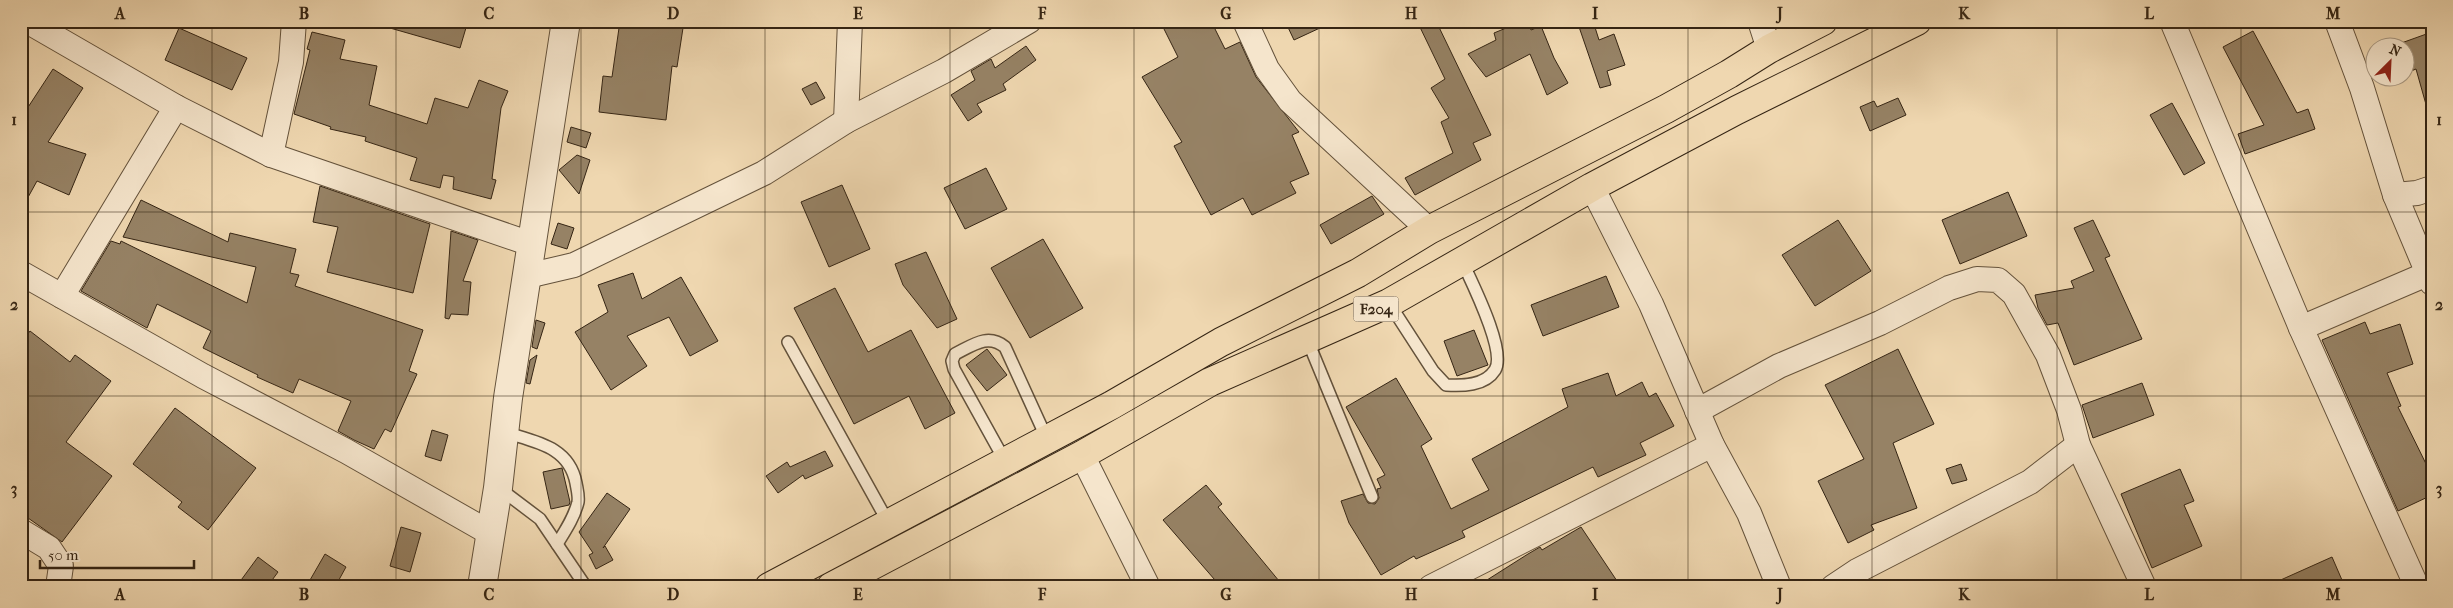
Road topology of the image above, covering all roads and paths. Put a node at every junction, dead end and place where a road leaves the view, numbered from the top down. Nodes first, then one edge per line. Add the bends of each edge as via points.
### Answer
1 (27, 21) edge
2 (294, 21) edge
3 (566, 21) edge
4 (850, 21) edge
5 (1029, 21) edge
6 (1245, 21) edge
7 (1760, 21) edge
8 (1824, 21) edge
9 (1917, 21) edge
10 (2172, 21) edge
11 (2337, 21) edge
12 (1769, 48) junction
13 (176, 108) junction
14 (846, 121) junction
15 (271, 155) junction
16 (1592, 187) junction
17 (2432, 188) edge
18 (2395, 195) junction
19 (1429, 230) junction
20 (531, 244) junction
21 (1462, 262) junction
22 (21, 273) edge
23 (527, 276) junction
24 (2429, 278) edge
25 (62, 296) junction
26 (1389, 303) junction
27 (2301, 328) junction
28 (1307, 339) junction
29 (788, 342) dead end
30 (1697, 411) junction
31 (504, 432) junction
32 (1047, 439) junction
33 (1712, 445) junction
34 (2078, 445) junction
35 (1082, 455) junction
36 (1005, 461) junction
37 (498, 488) junction
38 (1372, 497) dead end
39 (888, 522) junction
40 (21, 531) edge
41 (490, 533) junction
42 (557, 544) junction
43 (58, 587) edge
44 (482, 587) edge
45 (586, 587) edge
46 (769, 587) edge
47 (831, 587) edge
48 (1148, 587) edge
49 (1431, 587) edge
50 (1779, 587) edge
51 (1833, 587) edge
52 (2144, 587) edge
53 (2417, 587) edge

1 - 13 street
2 - 15 street via 291,62
3 - 20 street
4 - 14 street
5 - 14 street via 944,71
6 - 19 street via 1267,69 1290,101
7 - 12 street
8 - 12 main road, F204
9 - 16 main road, F204 via 1736,110
10 - 27 street
11 - 18 street via 2362,88
12 - 19 main road, F204 via 1666,109
13 - 15 street
13 - 25 street
14 - 23 street via 764,174 574,265
15 - 20 street
16 - 21 main road, F204
16 - 30 street via 1651,304
17 - 18 street
18 - 24 street
19 - 32 main road, F204 via 1358,273 1221,342
20 - 23 street
21 - 26 main road, F204
21 - 26 lane via 1490,323 1498,357 1495,370 1484,379 1466,387 1446,385 1433,371
22 - 25 street
23 - 31 street
24 - 27 street
25 - 41 street
26 - 28 main road, F204
27 - 53 street
28 - 35 main road, F204 via 1210,382
28 - 38 lane
29 - 39 lane
30 - 33 street
30 - 34 street via 1779,366 1880,323 1950,288 1977,279 1998,280 2014,294 2048,355 2069,410
31 - 37 street
31 - 42 lane via 544,445 570,463 579,500
32 - 36 main road, F204
32 - 36 lane via 1005,347 997,340 986,339 955,354 952,361 954,369
33 - 49 street
33 - 50 street via 1749,513
34 - 51 street via 2030,482 1857,571
34 - 52 street
35 - 47 main road, F204
35 - 48 street
36 - 39 main road, F204
37 - 41 street
37 - 42 lane via 540,519
39 - 46 main road, F204
40 - 43 street via 49,548 61,566
41 - 44 street
42 - 45 lane

